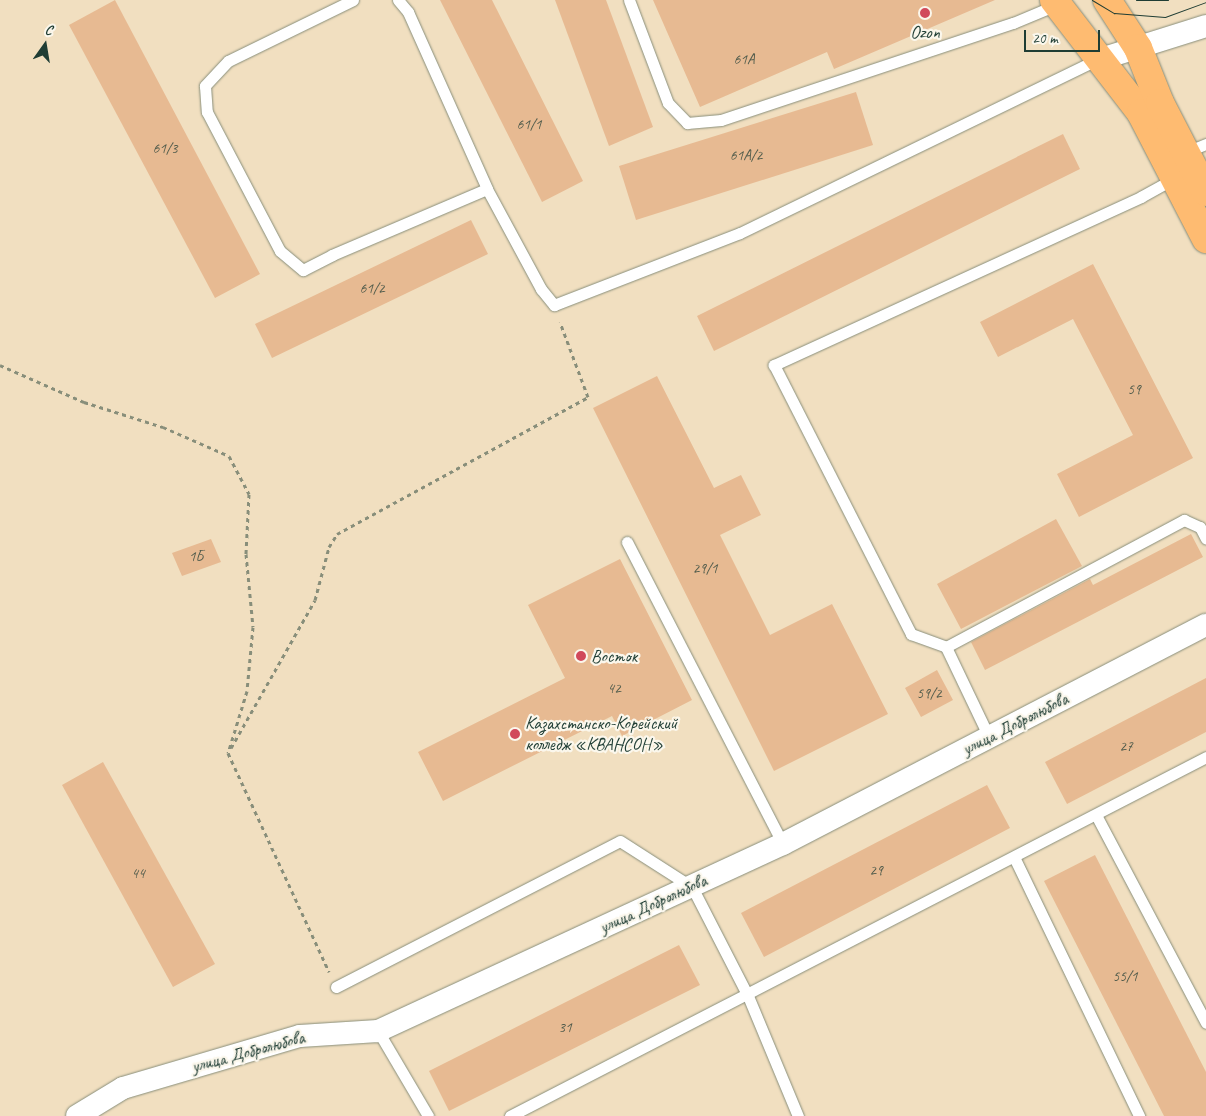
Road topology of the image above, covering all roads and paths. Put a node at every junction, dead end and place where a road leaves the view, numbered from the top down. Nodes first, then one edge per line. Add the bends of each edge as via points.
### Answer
1 (353, 0) edge
2 (398, 0) edge
3 (629, 0) edge
4 (1107, 0) edge
5 (1055, 2) edge
6 (1206, 26) edge
7 (1138, 48) junction
8 (1101, 59) junction
9 (1196, 148) edge
10 (1175, 178) junction
11 (487, 189) junction
12 (1206, 192) edge
13 (1206, 239) edge
14 (554, 305) junction
15 (0, 365) edge
16 (1206, 539) edge
17 (627, 542) dead end
18 (1206, 625) edge
19 (946, 647) junction
20 (989, 737) junction
21 (228, 753) junction
22 (1206, 757) edge
23 (1096, 815) junction
24 (783, 844) junction
25 (1014, 857) junction
26 (692, 887) junction
27 (336, 987) joint
28 (748, 996) junction
29 (1206, 1023) edge
30 (378, 1031) junction
31 (76, 1116) edge
32 (428, 1116) edge
33 (510, 1116) edge
34 (798, 1116) edge
35 (1139, 1116) edge

1 - 11 lane via 228,61 205,86 207,112 280,251 303,270
2 - 11 lane via 408,12
3 - 5 lane via 668,103 687,123 721,120 1013,23
4 - 7 main road
5 - 8 main road
6 - 7 street
7 - 8 street
7 - 9 main road via 1160,103
8 - 10 main road via 1141,113
8 - 14 lane via 740,233
9 - 12 main road
10 - 13 main road
10 - 19 lane via 1141,197 774,365 911,634
11 - 14 lane via 541,289
14 - 21 path via 588,397 337,534 329,547 315,600
15 - 21 path via 84,402 163,427 229,456 248,494 246,554 253,627 247,692
16 - 19 lane via 1200,527 1184,520
17 - 24 lane
18 - 20 street, улица Добролюбова
19 - 20 lane
20 - 24 street, улица Добролюбова
21 - 27 path
22 - 23 lane
23 - 25 lane
23 - 29 lane
24 - 26 street, улица Добролюбова
25 - 28 lane
25 - 35 lane
26 - 27 lane via 620,841
26 - 28 lane
26 - 30 street, улица Добролюбова
28 - 33 lane
28 - 34 lane
30 - 31 street, улица Добролюбова via 300,1036 123,1088
30 - 32 lane

